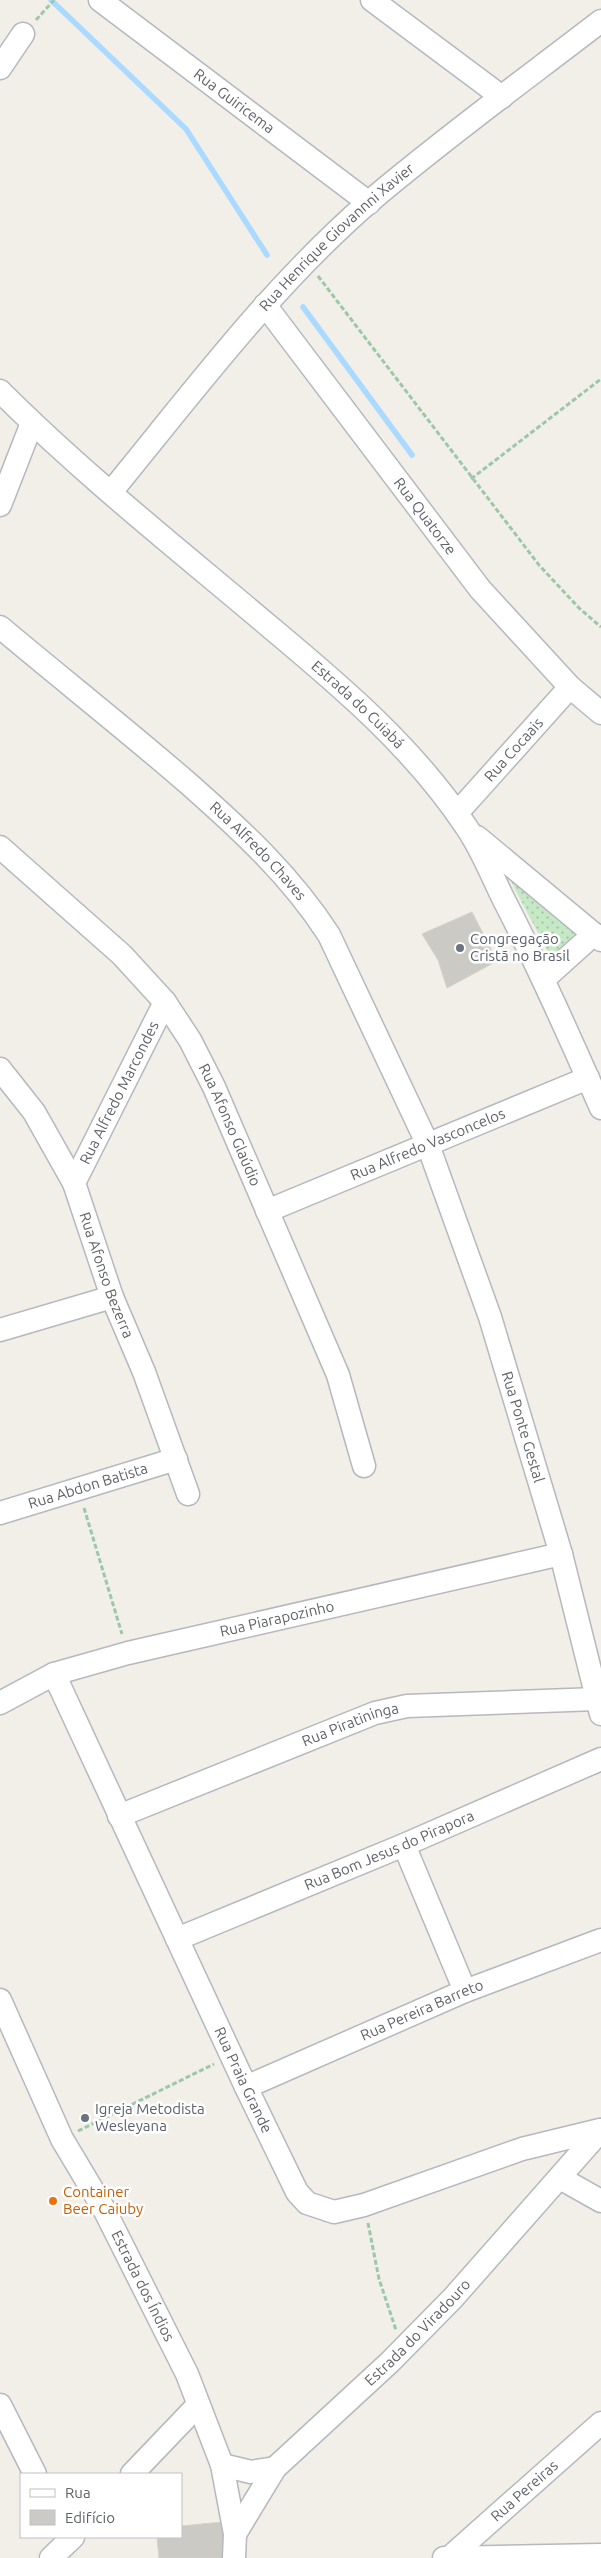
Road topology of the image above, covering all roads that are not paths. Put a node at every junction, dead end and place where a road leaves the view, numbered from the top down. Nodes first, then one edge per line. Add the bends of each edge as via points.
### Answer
1 (100, 0) edge
2 (372, 0) edge
3 (601, 21) edge
4 (23, 34) dead end
5 (0, 68) edge
6 (502, 98) junction
7 (369, 203) junction
8 (265, 305) junction
9 (0, 391) edge
10 (32, 423) junction
11 (111, 492) junction
12 (0, 504) edge
13 (0, 627) edge
14 (570, 687) junction
15 (601, 713) edge
16 (462, 821) junction
17 (0, 847) edge
18 (597, 937) edge
19 (545, 978) junction
20 (165, 1002) junction
21 (0, 1070) edge
22 (588, 1078) junction
23 (601, 1108) edge
24 (428, 1145) junction
25 (74, 1182) junction
26 (267, 1211) junction
27 (112, 1297) junction
28 (0, 1330) edge
29 (176, 1459) junction
30 (364, 1466) dead end
31 (188, 1494) dead end
32 (0, 1512) edge
33 (561, 1554) junction
34 (54, 1674) junction
35 (0, 1703) edge
36 (599, 1707) edge
37 (601, 1759) edge
38 (119, 1816) junction
39 (404, 1845) junction
40 (178, 1939) junction
41 (601, 1940) edge
42 (465, 1992) junction
43 (0, 2000) edge
44 (246, 2087) junction
45 (601, 2130) edge
46 (560, 2178) junction
47 (601, 2201) edge
48 (0, 2404) edge
49 (198, 2405) junction
50 (601, 2423) edge
51 (222, 2465) junction
52 (275, 2468) junction
53 (34, 2473) edge
54 (133, 2473) edge
55 (235, 2534) junction
56 (70, 2538) edge
57 (601, 2555) edge
58 (52, 2558) edge
59 (234, 2558) edge
60 (443, 2558) edge
61 (449, 2558) edge

1 - 7 street, Rua Guiricema
2 - 6 street
3 - 6 street, Rua Henrique Giovannni Xavier
4 - 5 street
6 - 7 street, Rua Henrique Giovannni Xavier
7 - 8 street, Rua Henrique Giovannni Xavier
8 - 11 street, Rua Henrique Giovannni Xavier
8 - 14 street, Rua Quatorze via 480,589
9 - 10 street, Estrada do Cuiabá
10 - 11 street, Estrada do Cuiabá
10 - 12 street
11 - 16 street, Estrada do Cuiabá via 381,724
13 - 24 street, Rua Alfredo Chaves via 253,841 311,907 329,935
14 - 15 street, Rua Quatorze
14 - 16 street, Rua Cocaais
16 - 18 street
16 - 19 street, Estrada do Cuiabá
17 - 20 street, Rua Afonso Glaúdio via 122,955
18 - 19 street
19 - 22 street, Estrada do Cuiabá
20 - 25 street, Rua Alfredo Marcondes
20 - 26 street, Rua Afonso Glaúdio via 190,1040 214,1087
21 - 25 street, Rua Afonso Bezerra via 34,1112
22 - 23 street, Estrada do Cuiabá
22 - 24 street, Rua Alfredo Vasconcelos
24 - 26 street, Rua Alfredo Vasconcelos
24 - 33 street, Rua Ponte Gestal via 490,1317
25 - 27 street, Rua Afonso Bezerra
26 - 30 street, Rua Afonso Glaúdio via 338,1375
27 - 28 street
27 - 29 street, Rua Afonso Bezerra
29 - 31 street, Rua Afonso Bezerra
29 - 32 street, Rua Abdon Batista
33 - 34 street, Rua Piarapozinho
33 - 36 street, Rua Ponte Gestal
34 - 35 street, Rua Piarapozinho
34 - 38 street, Rua Praia Grande
36 - 38 street, Rua Piratininga via 407,1706 376,1714
37 - 39 street, Rua Bom Jesus do Pirapora
38 - 40 street, Rua Praia Grande
39 - 40 street, Rua Bom Jesus do Pirapora
39 - 42 street
40 - 44 street, Rua Praia Grande
41 - 42 street, Rua Pereira Barreto
42 - 44 street, Rua Pereira Barreto
43 - 49 street, Estrada dos Índios via 62,2139 105,2210 187,2374
44 - 45 street, Rua Praia Grande via 297,2192 307,2203 334,2212 364,2205 522,2149
45 - 46 street, Estrada do Viradouro
46 - 47 street
46 - 52 street, Estrada do Viradouro via 402,2350
48 - 53 street
49 - 51 street, Estrada dos Índios
49 - 54 street
50 - 61 street, Rua Pereiras
51 - 52 street via 251,2472
51 - 55 street, Estrada dos Índios
52 - 55 street, Estrada do Viradouro
55 - 59 street, Estrada dos Índios
56 - 58 street
57 - 61 street
60 - 61 street

